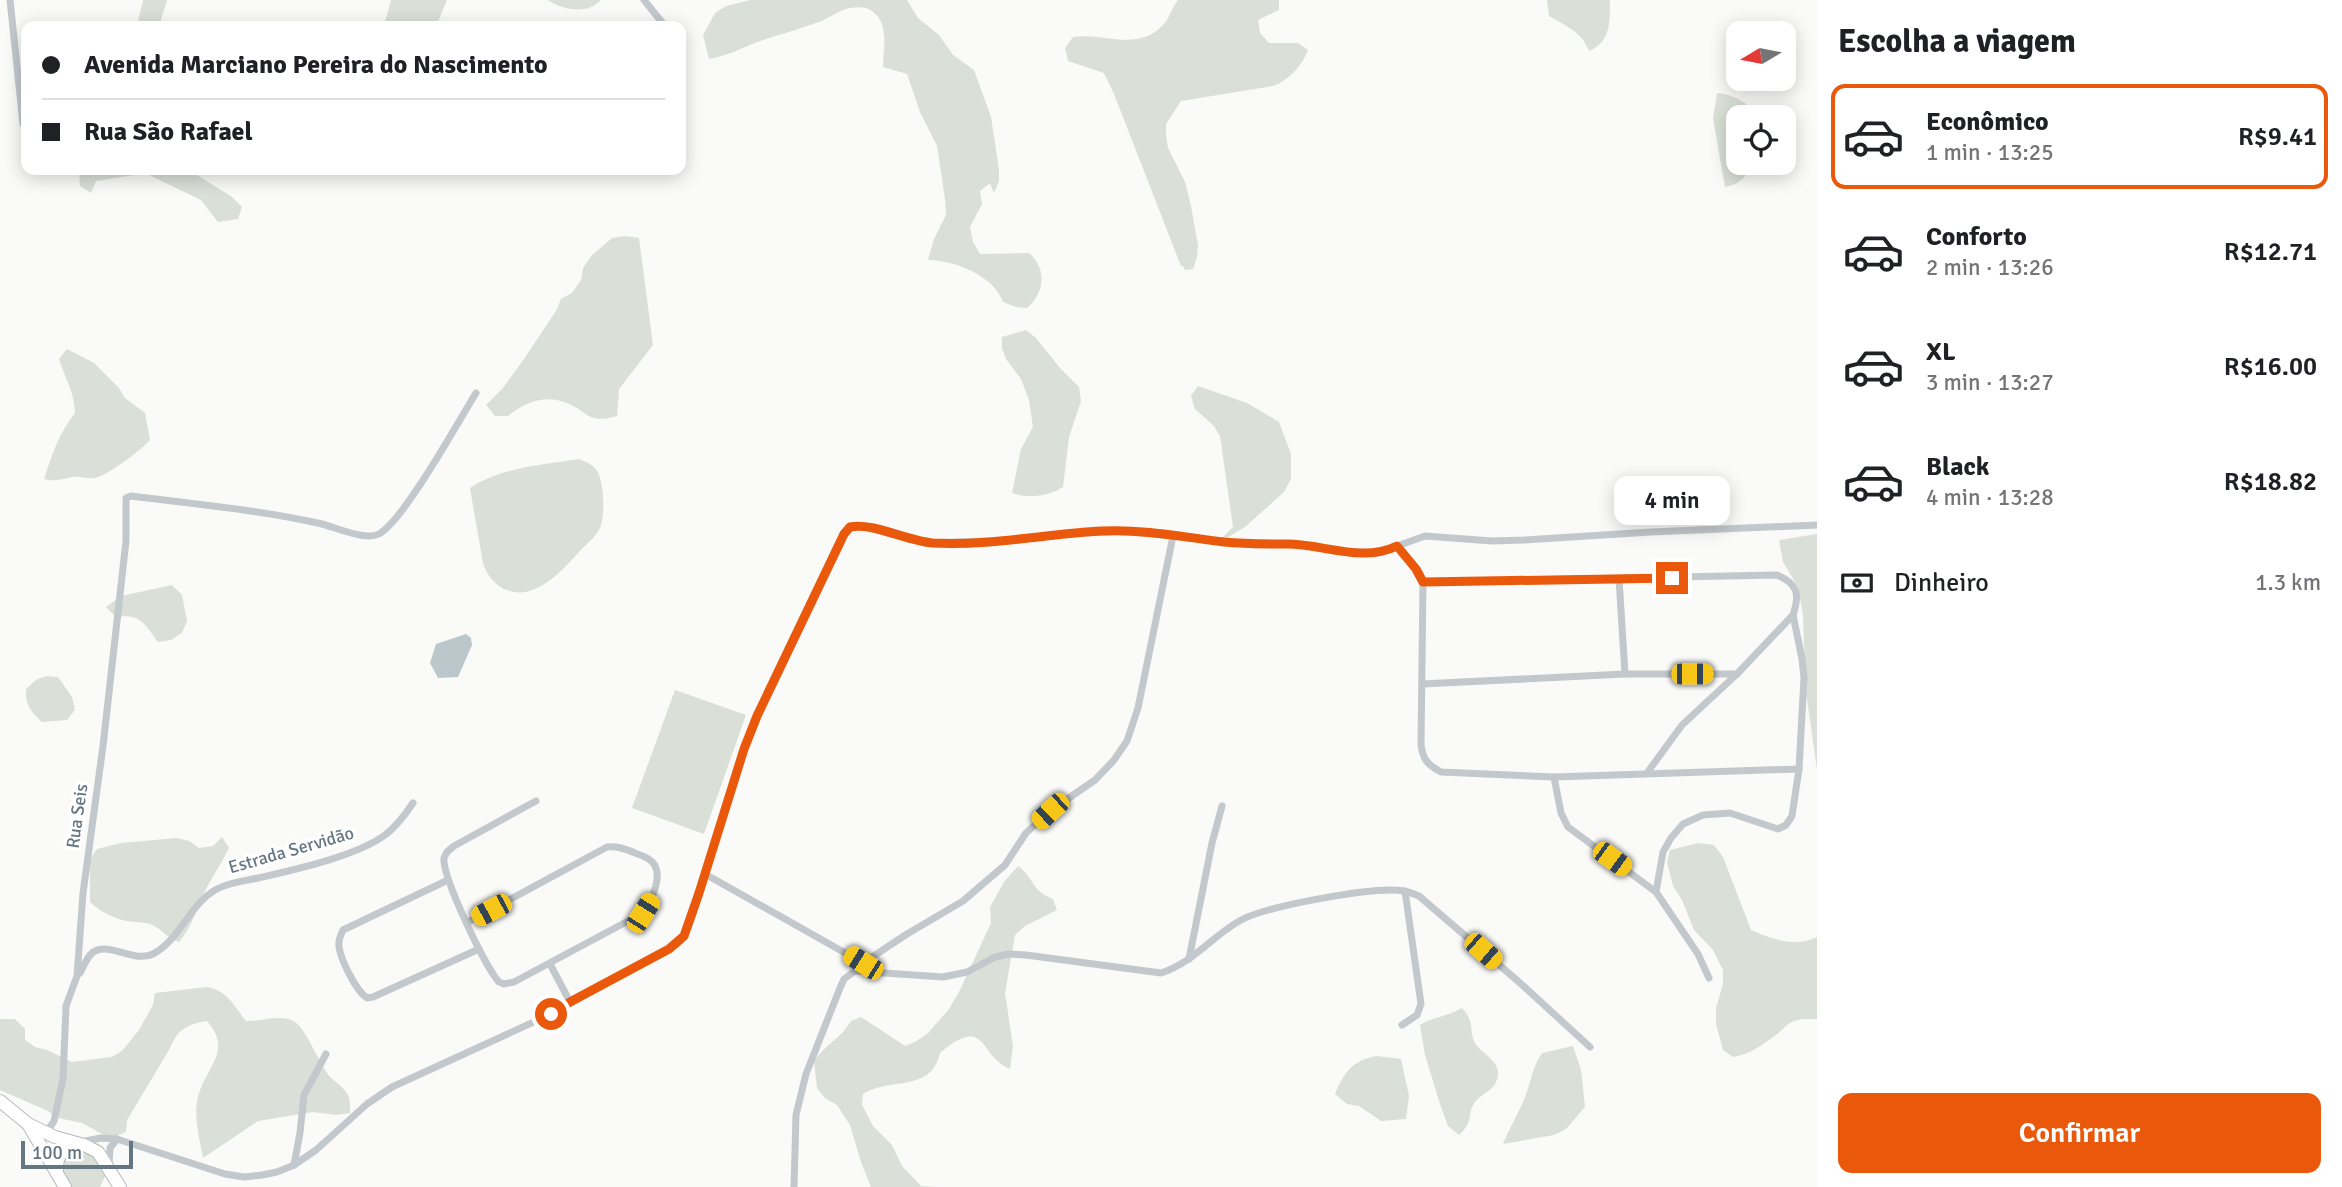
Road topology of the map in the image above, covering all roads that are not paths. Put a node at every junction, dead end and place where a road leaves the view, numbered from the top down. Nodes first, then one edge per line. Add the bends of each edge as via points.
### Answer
1 (10, 0) edge
2 (644, 0) edge
3 (661, 21) edge
4 (21, 105) edge
5 (476, 393) dead end
6 (1817, 525) edge
7 (1173, 536) junction
8 (1397, 546) junction
9 (1619, 579) junction
10 (1423, 582) junction
11 (1793, 615) junction
12 (1625, 674) junction
13 (1737, 674) junction
14 (1422, 684) junction
15 (1799, 769) junction
16 (1647, 773) junction
17 (1554, 777) junction
18 (536, 801) dead end
19 (413, 803) dead end
20 (1222, 806) dead end
21 (705, 874) junction
22 (448, 880) junction
23 (1405, 891) junction
24 (1656, 891) junction
25 (468, 922) junction
26 (480, 949) junction
27 (1189, 960) junction
28 (863, 963) junction
29 (550, 964) junction
30 (855, 971) junction
31 (78, 976) junction
32 (1709, 978) dead end
33 (570, 1002) junction
34 (1402, 1025) dead end
35 (1590, 1047) dead end
36 (326, 1054) dead end
37 (0, 1101) edge
38 (27, 1124) junction
39 (46, 1133) junction
40 (117, 1139) junction
41 (75, 1143) junction
42 (293, 1165) junction
43 (110, 1168) junction
44 (57, 1173) junction
45 (65, 1187) edge
46 (109, 1187) edge
47 (120, 1187) edge
48 (794, 1187) edge

1 - 4 street
2 - 3 street
5 - 31 street, Rua Seis via 405,506 377,535 244,510 125,498 126,541 83,893
6 - 8 street via 1492,541 1425,536
7 - 8 street via 1254,545 1300,544 1351,553 1375,554
7 - 21 street via 1103,531 930,543 863,526 850,527 757,716
7 - 28 street via 1138,708 1127,741 1114,760 1026,833 1005,865 963,901
8 - 10 street
9 - 10 street
9 - 11 street via 1777,575 1795,587
9 - 12 street
10 - 14 street
11 - 13 street
11 - 15 street via 1804,678
12 - 13 street
12 - 14 street
13 - 16 street via 1682,725
14 - 17 street via 1422,755 1432,767 1441,772
15 - 16 street
15 - 24 street via 1792,816 1782,828 1730,813 1703,815 1683,824 1662,852
16 - 17 street
17 - 24 street via 1568,827
18 - 22 street via 447,852 443,863
19 - 31 street, Estrada Servidão via 402,819 374,841 302,868 218,888 151,955 96,950
20 - 27 street
21 - 28 street
21 - 33 street via 691,920 677,944
22 - 25 street
22 - 26 street via 343,930 339,948 347,966 367,998
23 - 27 street via 1308,901 1256,914 1231,926
23 - 34 street via 1421,1004 1417,1015
23 - 35 street via 1419,896
24 - 32 street via 1693,944
25 - 26 street
25 - 29 street via 607,848 621,847 648,858 657,873 643,913
26 - 29 street via 494,976 504,984
27 - 30 street via 1161,974 1009,954 943,977
28 - 30 street
29 - 33 street
30 - 48 street via 844,979 806,1074 796,1115
31 - 39 street, Rua Seis via 66,1006 64,1079 54,1121
33 - 42 street via 522,1029 392,1087
36 - 42 street via 304,1095
37 - 38 main road
38 - 39 main road
38 - 44 main road
39 - 41 main road
40 - 41 street
40 - 42 street via 244,1177
40 - 43 street via 110,1149
41 - 43 main road via 98,1152
41 - 44 main road via 62,1151
43 - 46 main road
43 - 47 main road
44 - 45 main road

